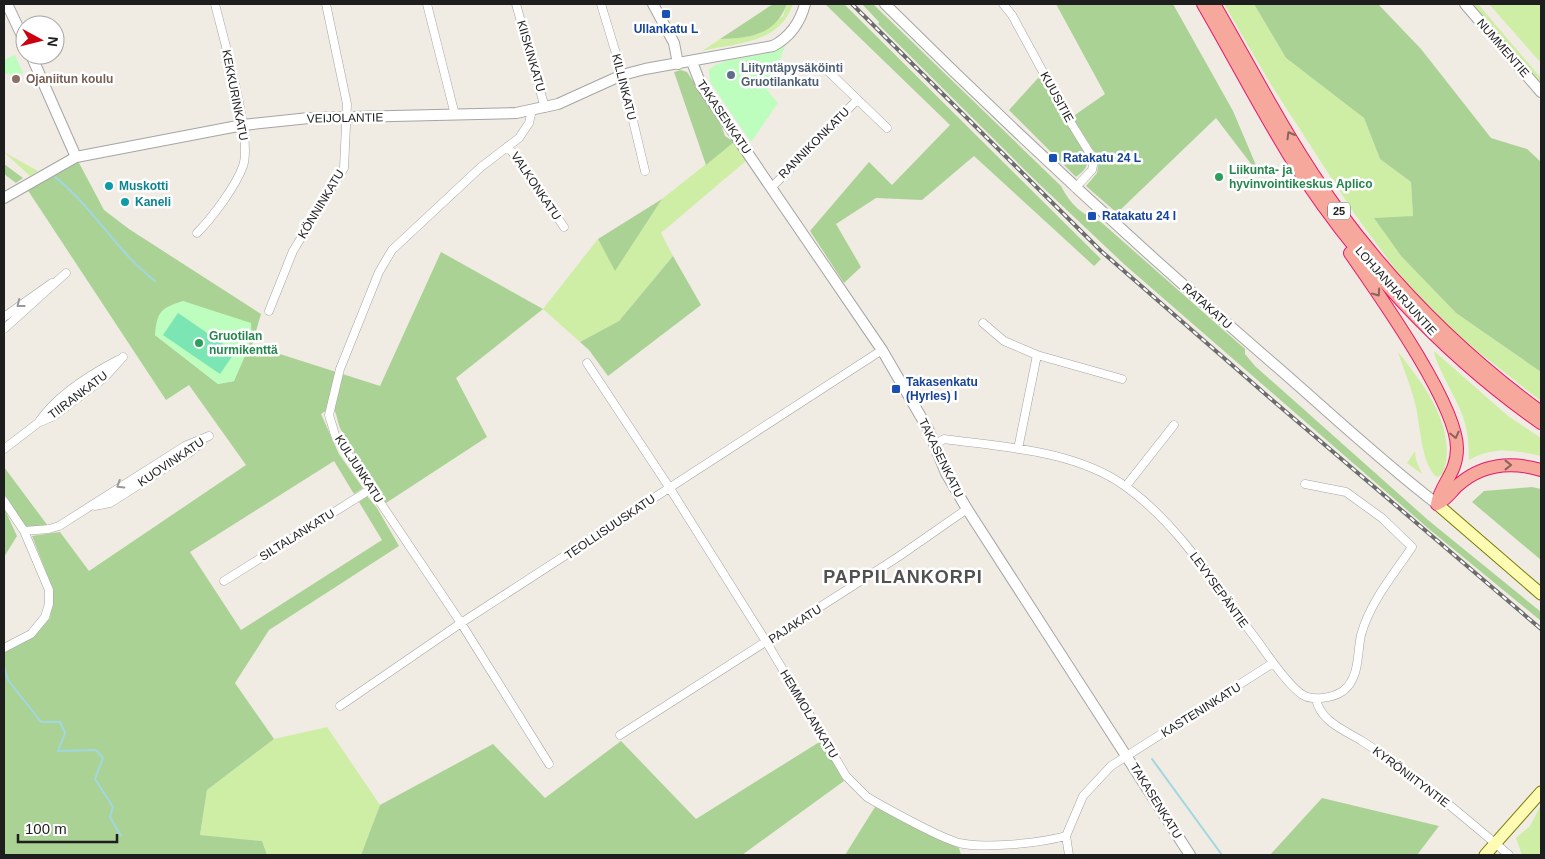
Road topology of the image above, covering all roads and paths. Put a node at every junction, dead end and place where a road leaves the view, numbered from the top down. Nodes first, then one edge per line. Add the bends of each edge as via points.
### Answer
1 (7, 4) edge
2 (215, 4) edge
3 (326, 4) edge
4 (427, 4) edge
5 (516, 4) edge
6 (601, 4) edge
7 (654, 4) edge
8 (805, 4) edge
9 (885, 4) edge
10 (1003, 4) edge
11 (1203, 4) edge
12 (1214, 4) edge
13 (1466, 4) edge
14 (15, 21) edge
15 (692, 62) junction
16 (678, 64) junction
17 (35, 65) edge
18 (828, 71) dead end
19 (622, 75) junction
20 (1541, 92) edge
21 (856, 100) junction
22 (545, 108) junction
23 (532, 110) junction
24 (455, 115) junction
25 (346, 118) junction
26 (243, 125) junction
27 (887, 128) dead end
28 (508, 146) junction
29 (76, 157) junction
30 (645, 171) dead end
31 (1305, 178) junction
32 (772, 186) junction
33 (1075, 188) junction
34 (4, 198) edge
35 (564, 228) dead end
36 (197, 233) dead end
37 (269, 310) dead end
38 (4, 317) edge
39 (983, 323) dead end
40 (4, 329) edge
41 (882, 350) junction
42 (1037, 355) junction
43 (587, 363) dead end
44 (1122, 379) dead end
45 (1541, 412) edge
46 (38, 423) junction
47 (1541, 423) edge
48 (1174, 425) dead end
49 (936, 444) junction
50 (4, 449) edge
51 (1018, 449) junction
52 (1541, 470) edge
53 (1305, 484) dead end
54 (1126, 486) junction
55 (669, 487) junction
56 (370, 489) junction
57 (4, 501) edge
58 (1437, 504) junction
59 (93, 506) junction
60 (967, 509) junction
61 (24, 532) junction
62 (224, 581) dead end
63 (1541, 594) edge
64 (461, 624) junction
65 (766, 643) junction
66 (4, 648) edge
67 (1273, 662) junction
68 (1316, 699) junction
69 (340, 706) dead end
70 (620, 735) dead end
71 (1127, 755) junction
72 (549, 764) dead end
73 (1541, 792) edge
74 (1066, 836) junction
75 (1496, 843) junction
76 (1069, 855) edge
77 (1190, 855) edge
78 (1485, 855) edge
79 (1509, 855) edge

1 - 14 street
2 - 26 street, KEKKURINKATU
3 - 25 street, KÖNNINKATU via 347,104
4 - 24 street
5 - 22 street, KIISKINKATU
6 - 19 street, KILLINKATU
7 - 16 street via 674,43
8 - 15 street, VEIJOLANTIE via 792,31 772,46
9 - 33 street, RATAKATU
10 - 33 street, KUUSITIE via 1094,160 1092,170
11 - 31 highway, LOHJANHARJUNTIE / 25
45 -> 12 highway, LOHJANHARJUNTIE / 25 via 1514,393 1439,326 1369,249 1334,205 1304,158
13 - 20 street, NUMMENTIE
15 - 16 street, VEIJOLANTIE
15 - 32 street, TAKASENKATU via 701,85
16 - 19 street, VEIJOLANTIE
17 - 29 street
18 - 21 street, RANNIKONKATU
19 - 22 street, VEIJOLANTIE
19 - 30 street, KILLINKATU
21 - 27 street, RANNIKONKATU
21 - 32 street, RANNIKONKATU
22 - 23 street, VEIJOLANTIE
23 - 24 street, VEIJOLANTIE
23 - 28 street, KULJUNKATU via 526,130
24 - 25 street, VEIJOLANTIE
25 - 26 street, VEIJOLANTIE via 279,120
25 - 37 street, KÖNNINKATU via 344,168 293,251
26 - 29 street, VEIJOLANTIE
26 - 36 street, KEKKURINKATU via 243,167 212,218
28 - 35 street, VALKONKATU
28 - 56 street, KULJUNKATU via 399,243 379,272 340,369 330,415 335,434
29 - 34 street, VEIJOLANTIE
31 - 47 highway, LOHJANHARJUNTIE / 25 via 1362,257 1434,334 1508,399
31 -> 58 highway via 1313,199 1393,316 1435,388 1454,429 1458,447 1456,466 1439,493
32 - 41 street, TAKASENKATU
33 - 58 street, RATAKATU
40 -> 38 street via 66,273
39 - 42 street via 1004,342
41 - 49 street, TAKASENKATU
41 - 55 street, TEOLLISUUSKATU
42 - 44 street
42 - 51 street
43 - 55 street, HEMMOLANKATU
46 - 46 street, TIIRANKATU via 54,416 97,383 123,357 96,371 47,409
46 - 50 street, TIIRANKATU
48 - 54 street
49 - 51 street, LEVYSEPÄNTIE via 944,439
49 - 60 street, TAKASENKATU via 946,473
51 - 54 street, LEVYSEPÄNTIE via 1072,461 1101,471
58 -> 52 highway via 1481,470 1503,465
53 - 68 street via 1346,492 1382,518 1412,547 1374,604 1361,635 1359,659 1351,680 1342,691
54 - 67 street, LEVYSEPÄNTIE via 1184,542
55 - 64 street, TEOLLISUUSKATU
55 - 65 street, HEMMOLANKATU
56 - 62 street, SILTALANKATU
56 - 64 street, KULJUNKATU
57 - 61 street
58 - 63 main road, RATAKATU
59 -> 59 street, KUOVINKATU via 110,503 209,436 185,446 106,494
59 - 61 street, KUOVINKATU via 59,526
60 - 65 street, PAJAKATU
60 - 71 street, TAKASENKATU
61 - 66 street via 49,590 49,604 45,616 31,634
64 - 69 street, TEOLLISUUSKATU
64 - 72 street, KULJUNKATU
65 - 70 street, PAJAKATU
65 - 74 street, HEMMOLANKATU via 846,776 867,797 959,842 1024,843
67 - 68 street, LEVYSEPÄNTIE via 1302,695
67 - 71 street, KASTENINKATU
68 - 75 street, KYRÖNIITYNTIE via 1324,717 1379,752
71 - 74 street via 1099,777 1083,796
71 - 77 street, TAKASENKATU
73 - 75 main road
74 - 76 street
75 - 78 main road
75 - 79 street, KYRÖNIITYNTIE

